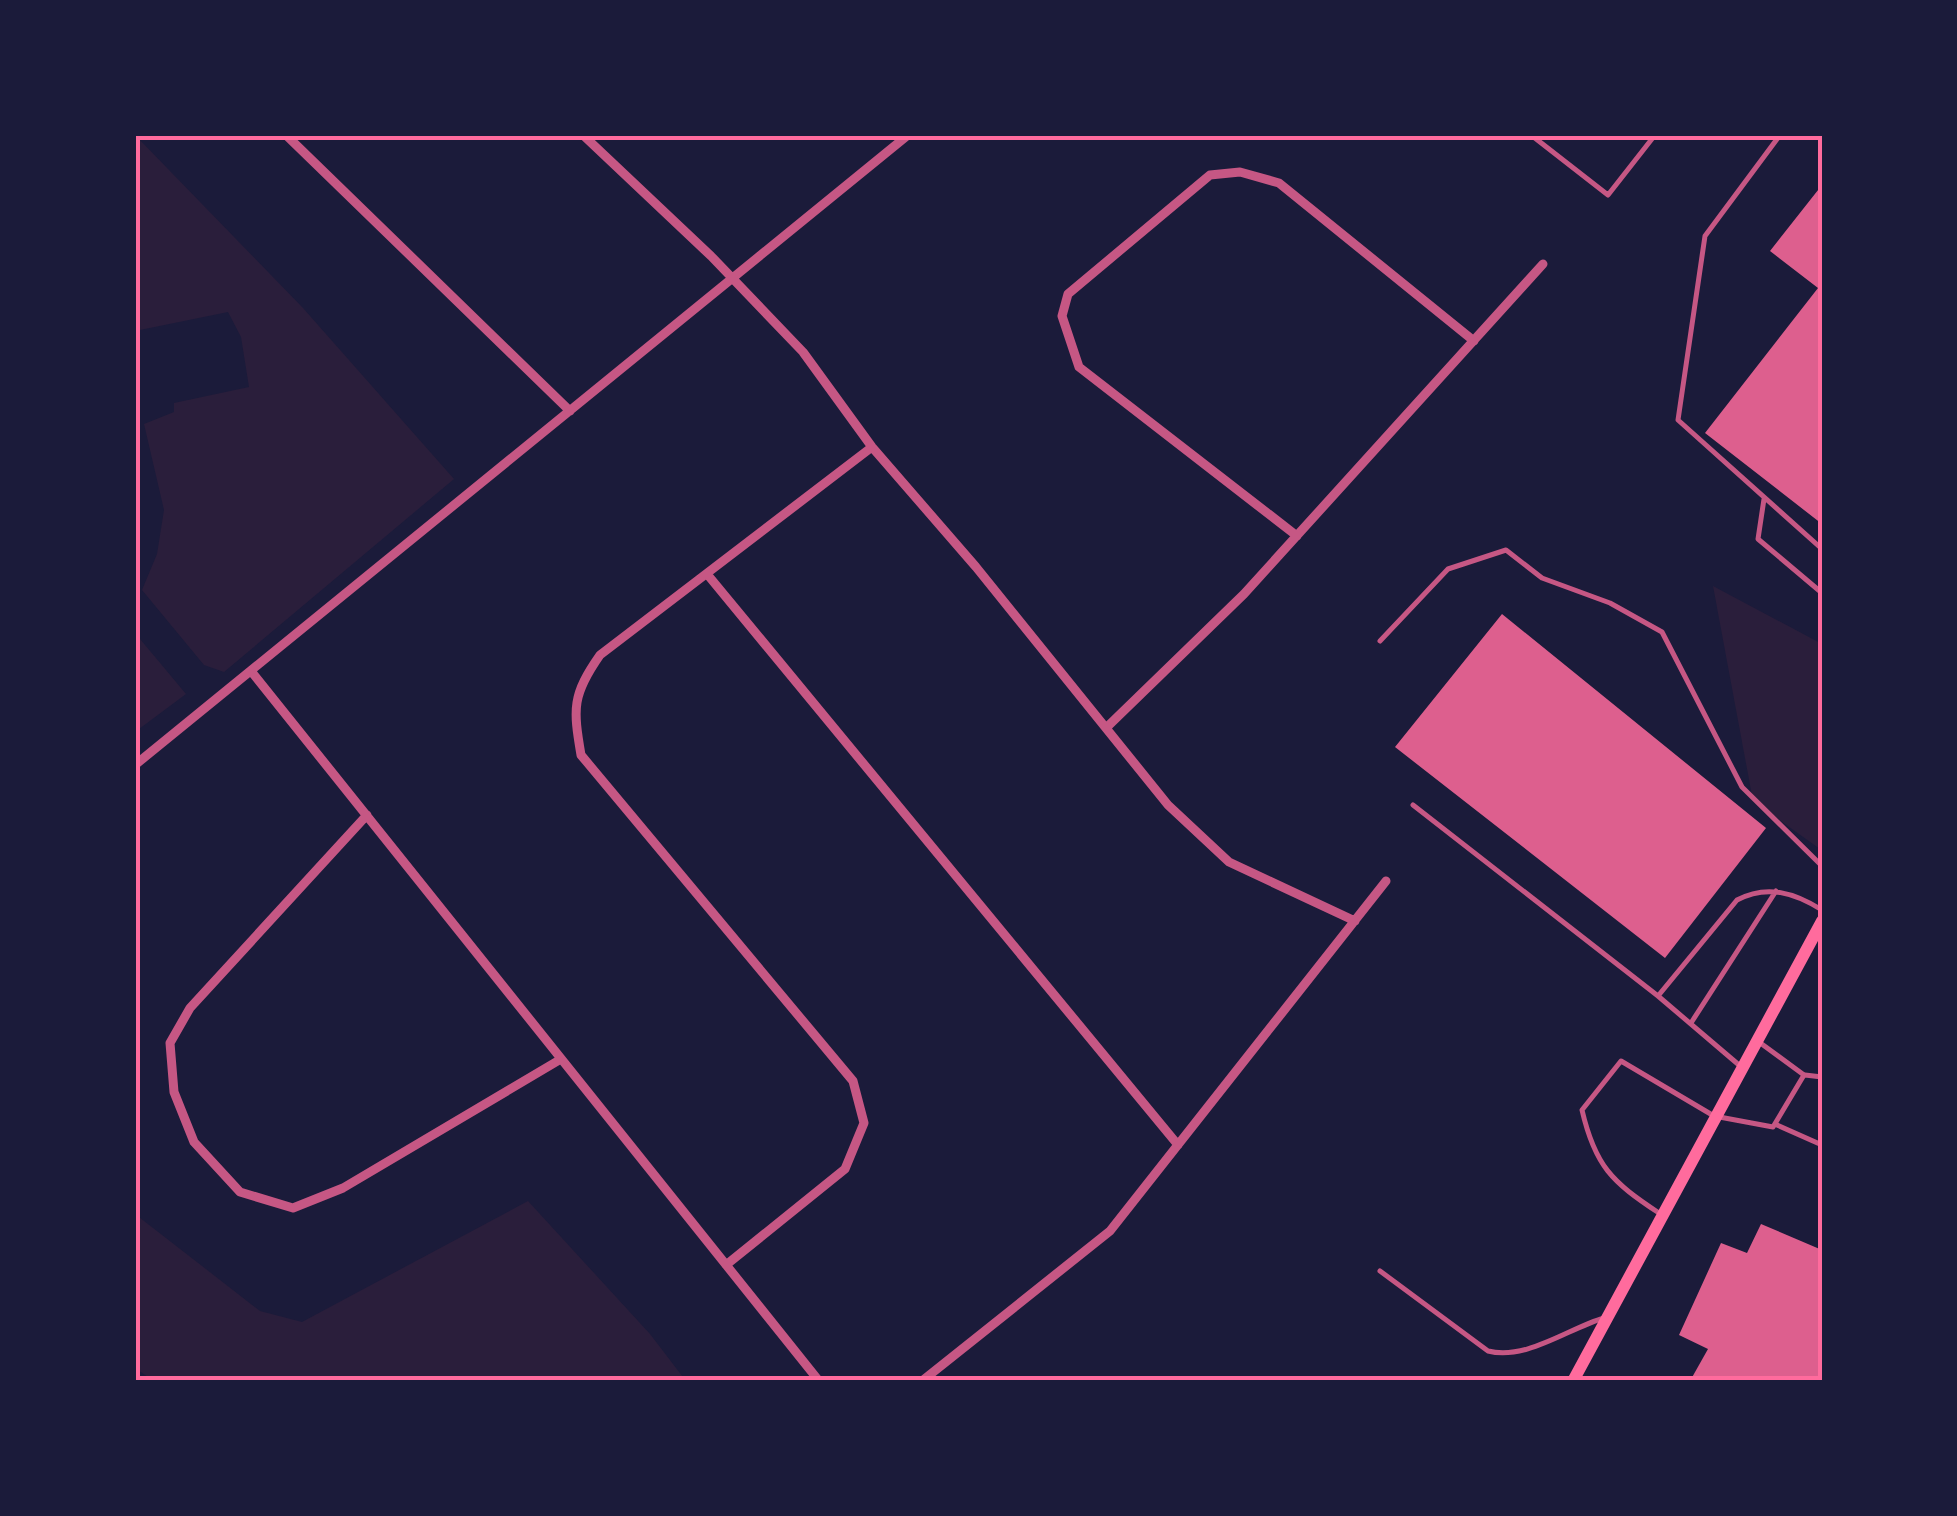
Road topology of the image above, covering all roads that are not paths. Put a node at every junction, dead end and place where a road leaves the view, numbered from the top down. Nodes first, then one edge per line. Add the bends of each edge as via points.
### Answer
1 (286, 135) edge
2 (584, 135) edge
3 (908, 135) edge
4 (1531, 135) edge
5 (1655, 135) edge
6 (1780, 135) edge
7 (1544, 264) dead end
8 (732, 278) junction
9 (1474, 340) junction
10 (570, 410) junction
11 (872, 447) junction
12 (1764, 498) junction
13 (1296, 536) junction
14 (1822, 549) edge
15 (707, 574) junction
16 (1822, 593) edge
17 (1380, 641) dead end
18 (251, 670) junction
19 (1106, 728) junction
20 (135, 765) edge
21 (1413, 804) dead end
22 (367, 816) junction
23 (1822, 866) edge
24 (1386, 882) dead end
25 (1776, 891) junction
26 (1822, 910) edge
27 (1354, 921) junction
28 (1822, 921) edge
29 (1658, 996) junction
30 (1690, 1024) junction
31 (1756, 1040) junction
32 (562, 1059) junction
33 (1742, 1067) junction
34 (1804, 1075) junction
35 (1822, 1076) edge
36 (1714, 1116) junction
37 (1777, 1126) junction
38 (1178, 1145) junction
39 (1822, 1145) edge
40 (1662, 1214) junction
41 (726, 1265) junction
42 (1380, 1271) dead end
43 (1605, 1318) junction
44 (819, 1381) edge
45 (922, 1381) edge
46 (1573, 1381) edge

1 - 10 street
2 - 8 street
3 - 8 street
4 - 5 lane via 1608,195
6 - 12 lane via 1705,236 1678,420
7 - 9 street
8 - 10 street
8 - 11 street via 804,352
9 - 13 street
9 - 13 street via 1279,183 1222,171 1068,294 1062,316 1079,367
10 - 18 street
11 - 15 street
11 - 19 street
12 - 14 lane
12 - 16 lane via 1758,539
13 - 19 street
15 - 38 street
15 - 41 street via 600,655 581,682 573,709 581,755 853,1081 864,1123 845,1169
17 - 23 lane via 1448,569 1506,550 1542,578 1610,603 1662,632 1742,787
18 - 20 street
18 - 22 street
19 - 27 street via 1168,805 1229,862
21 - 29 lane
22 - 32 street
22 - 32 street via 190,1008 170,1043 174,1092 194,1142 240,1192 293,1208 343,1188
24 - 27 street
25 - 26 lane
25 - 29 lane via 1736,900
25 - 30 lane
27 - 38 street
28 - 31 main road
29 - 30 lane
30 - 33 lane
31 - 33 main road
31 - 34 lane
32 - 41 street
33 - 36 main road
34 - 35 lane
34 - 37 lane
36 - 37 lane
36 - 40 main road
36 - 40 lane via 1621,1062 1582,1110 1591,1146 1616,1185
37 - 39 lane
38 - 45 street via 1110,1231
40 - 43 main road
41 - 44 street
42 - 43 lane via 1499,1354
43 - 46 main road

